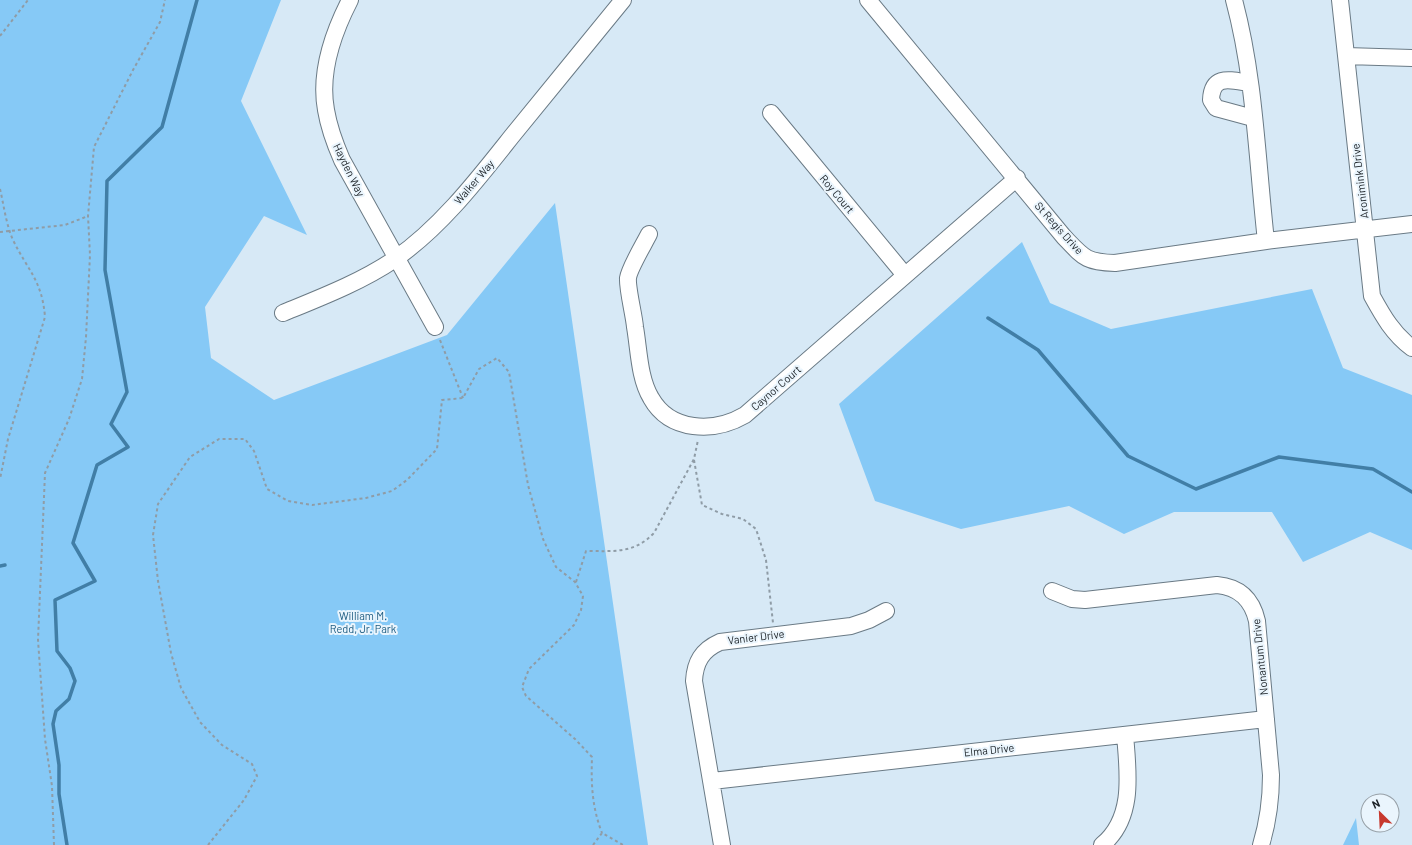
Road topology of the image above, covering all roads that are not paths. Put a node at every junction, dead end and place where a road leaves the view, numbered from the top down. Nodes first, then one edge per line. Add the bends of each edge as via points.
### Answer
1 (350, 0) edge
2 (623, 0) edge
3 (868, 0) edge
4 (1234, 0) edge
5 (1340, 0) edge
6 (1346, 56) junction
7 (1412, 58) edge
8 (1249, 84) junction
9 (770, 113) dead end
10 (1253, 118) junction
11 (1017, 178) junction
12 (1412, 224) edge
13 (1366, 230) junction
14 (649, 234) dead end
15 (1266, 241) junction
16 (395, 258) junction
17 (904, 274) junction
18 (283, 313) dead end
19 (435, 328) road end
20 (1412, 348) edge
21 (1052, 591) dead end
22 (886, 611) dead end
23 (1266, 719) junction
24 (1125, 735) junction
25 (712, 781) junction
26 (722, 845) edge
27 (1102, 845) edge
28 (1261, 845) edge

1 - 16 street, Hayden Way via 338,23 329,54 325,77 326,109 332,135 342,160
2 - 16 street, Walker Way via 455,204 430,230
3 - 11 street, St Regis Drive
4 - 8 street
5 - 6 street, Aronimink Drive
6 - 7 street
6 - 13 street, Aronimink Drive
8 - 10 street
8 - 10 street via 1227,79 1217,82 1211,90 1211,100 1216,108
9 - 17 street, Roy Court
10 - 15 street
11 - 15 street, St Regis Drive via 1064,237 1080,254 1094,262 1115,263
11 - 17 street, Caynor Court
12 - 13 street, St Regis Drive
13 - 15 street, St Regis Drive
13 - 20 street, Aronimink Drive via 1372,296 1384,320 1401,340
14 - 17 street, Caynor Court via 628,278 643,378 651,399 664,413 683,425 701,427 731,423 745,415
16 - 18 street, Walker Way via 351,284
16 - 19 street, Hayden Way
21 - 23 street, Nonantum Drive via 1072,599 1085,600 1217,585 1235,589 1248,600 1255,614
22 - 25 street, Vanier Drive via 862,624 720,642 703,653 697,661 694,681
23 - 24 street, Elma Drive
23 - 28 street, Nonantum Drive via 1271,794
24 - 25 street, Elma Drive
24 - 27 street via 1129,777 1125,808 1113,833
25 - 26 street, Vanier Drive

